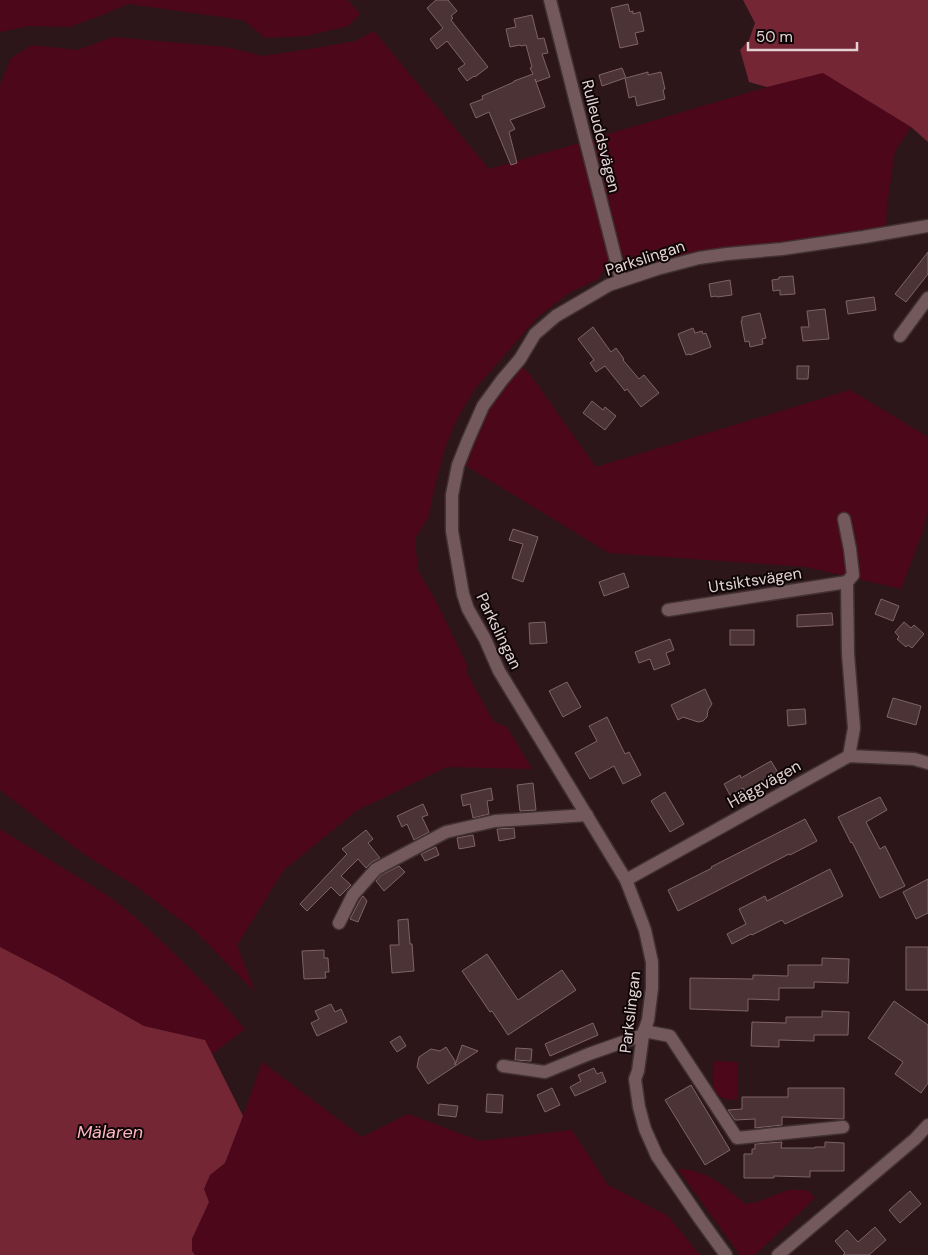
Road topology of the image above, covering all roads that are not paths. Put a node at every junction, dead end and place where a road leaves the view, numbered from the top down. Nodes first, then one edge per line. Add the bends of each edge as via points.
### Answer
1 (550, 0) edge
2 (928, 226) edge
3 (622, 280) junction
4 (928, 298) edge
5 (900, 336) dead end
6 (844, 519) dead end
7 (847, 582) junction
8 (668, 610) dead end
9 (849, 756) junction
10 (928, 763) edge
11 (587, 815) junction
12 (626, 880) junction
13 (339, 923) dead end
14 (643, 1033) junction
15 (503, 1066) dead end
16 (928, 1125) edge
17 (843, 1127) dead end
18 (726, 1255) edge
19 (778, 1255) edge

1 - 3 street, Rulleuddsvägen
2 - 3 street, Parkslingan via 782,249 699,258
3 - 11 street, Parkslingan via 556,316 536,334 483,406 458,465 452,495 452,531 462,594 468,609 499,671
4 - 5 street
6 - 7 street via 853,574
7 - 8 street, Utsiktsvägen
7 - 9 street via 854,728
9 - 10 street via 914,759
9 - 12 street, Häggvägen
11 - 12 street, Parkslingan
11 - 13 street via 495,821 446,832 376,870 353,895
12 - 14 street, Parkslingan via 645,930 652,962 648,1020
14 - 15 street via 546,1072
14 - 17 street via 670,1036 737,1138
14 - 18 street, Parkslingan via 635,1079 645,1129 656,1156
16 - 19 street

